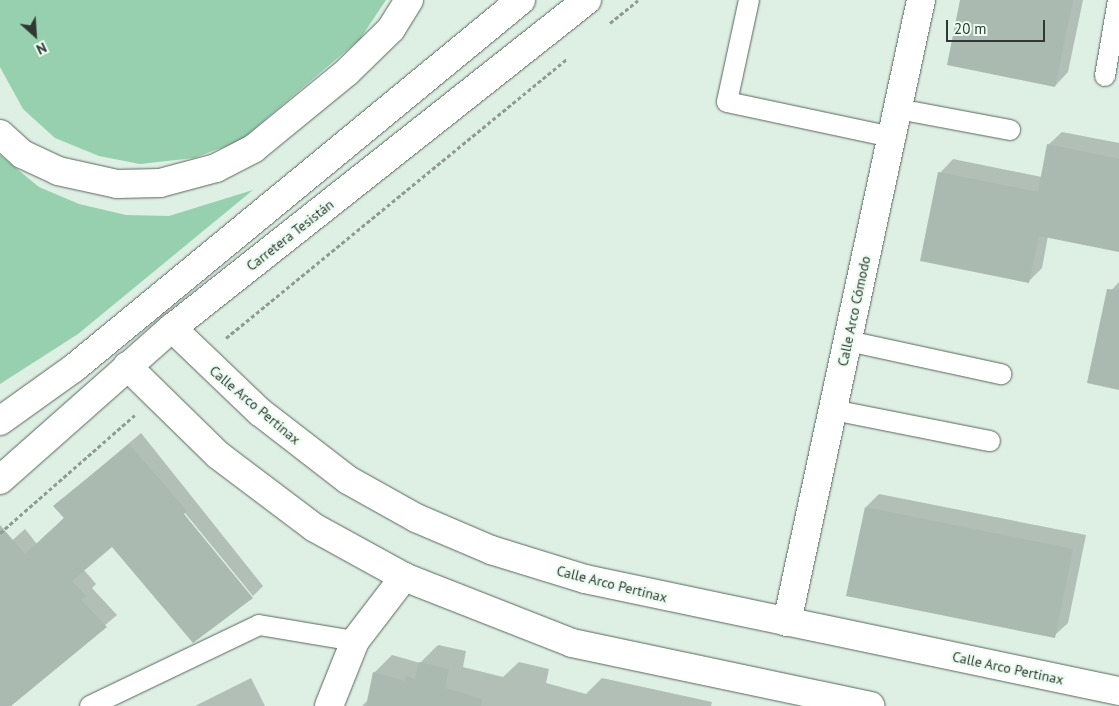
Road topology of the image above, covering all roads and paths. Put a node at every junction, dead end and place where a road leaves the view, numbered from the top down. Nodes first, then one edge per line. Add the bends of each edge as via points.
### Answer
1 (408, 0) edge
2 (520, 0) edge
3 (587, 0) edge
4 (638, 0) edge
5 (749, 0) edge
6 (921, 0) edge
7 (1118, 0) edge
8 (608, 25) dead end
9 (569, 57) dead end
10 (1105, 76) dead end
11 (898, 109) junction
12 (1010, 130) dead end
13 (0, 134) edge
14 (892, 136) junction
15 (172, 328) junction
16 (848, 341) junction
17 (201, 359) junction
18 (127, 366) junction
19 (1002, 374) dead end
20 (156, 397) junction
21 (833, 410) junction
22 (0, 421) edge
23 (990, 441) dead end
24 (0, 480) edge
25 (0, 533) edge
26 (404, 577) junction
27 (787, 622) junction
28 (355, 641) junction
29 (1119, 690) edge
30 (90, 706) edge
31 (329, 706) edge
32 (870, 706) edge

1 - 13 main road via 391,29 347,72 253,149 216,168 160,183 117,184 58,172 22,154
2 - 22 main road via 74,368
3 - 15 main road, Carretera Tesistán
4 - 8 path
5 - 14 lane via 727,102
6 - 11 main road, Calle Arco Cómodo
7 - 10 lane
9 - 17 path
11 - 12 lane
11 - 14 main road, Calle Arco Cómodo
14 - 16 main road, Calle Arco Cómodo
15 - 17 main road, Calle Arco Pertinax
15 - 18 main road, Carretera Tesistán
16 - 19 lane
16 - 21 main road, Calle Arco Cómodo
17 - 27 main road, Calle Arco Pertinax via 260,412 348,480 416,518 491,550 585,579
18 - 20 main road
18 - 24 main road, Carretera Tesistán
20 - 25 path
20 - 26 main road via 218,455 315,528
21 - 23 lane
21 - 27 main road, Calle Arco Cómodo
26 - 28 main road
26 - 32 main road via 572,643
27 - 29 main road, Calle Arco Pertinax
28 - 30 lane via 259,625
28 - 31 main road

